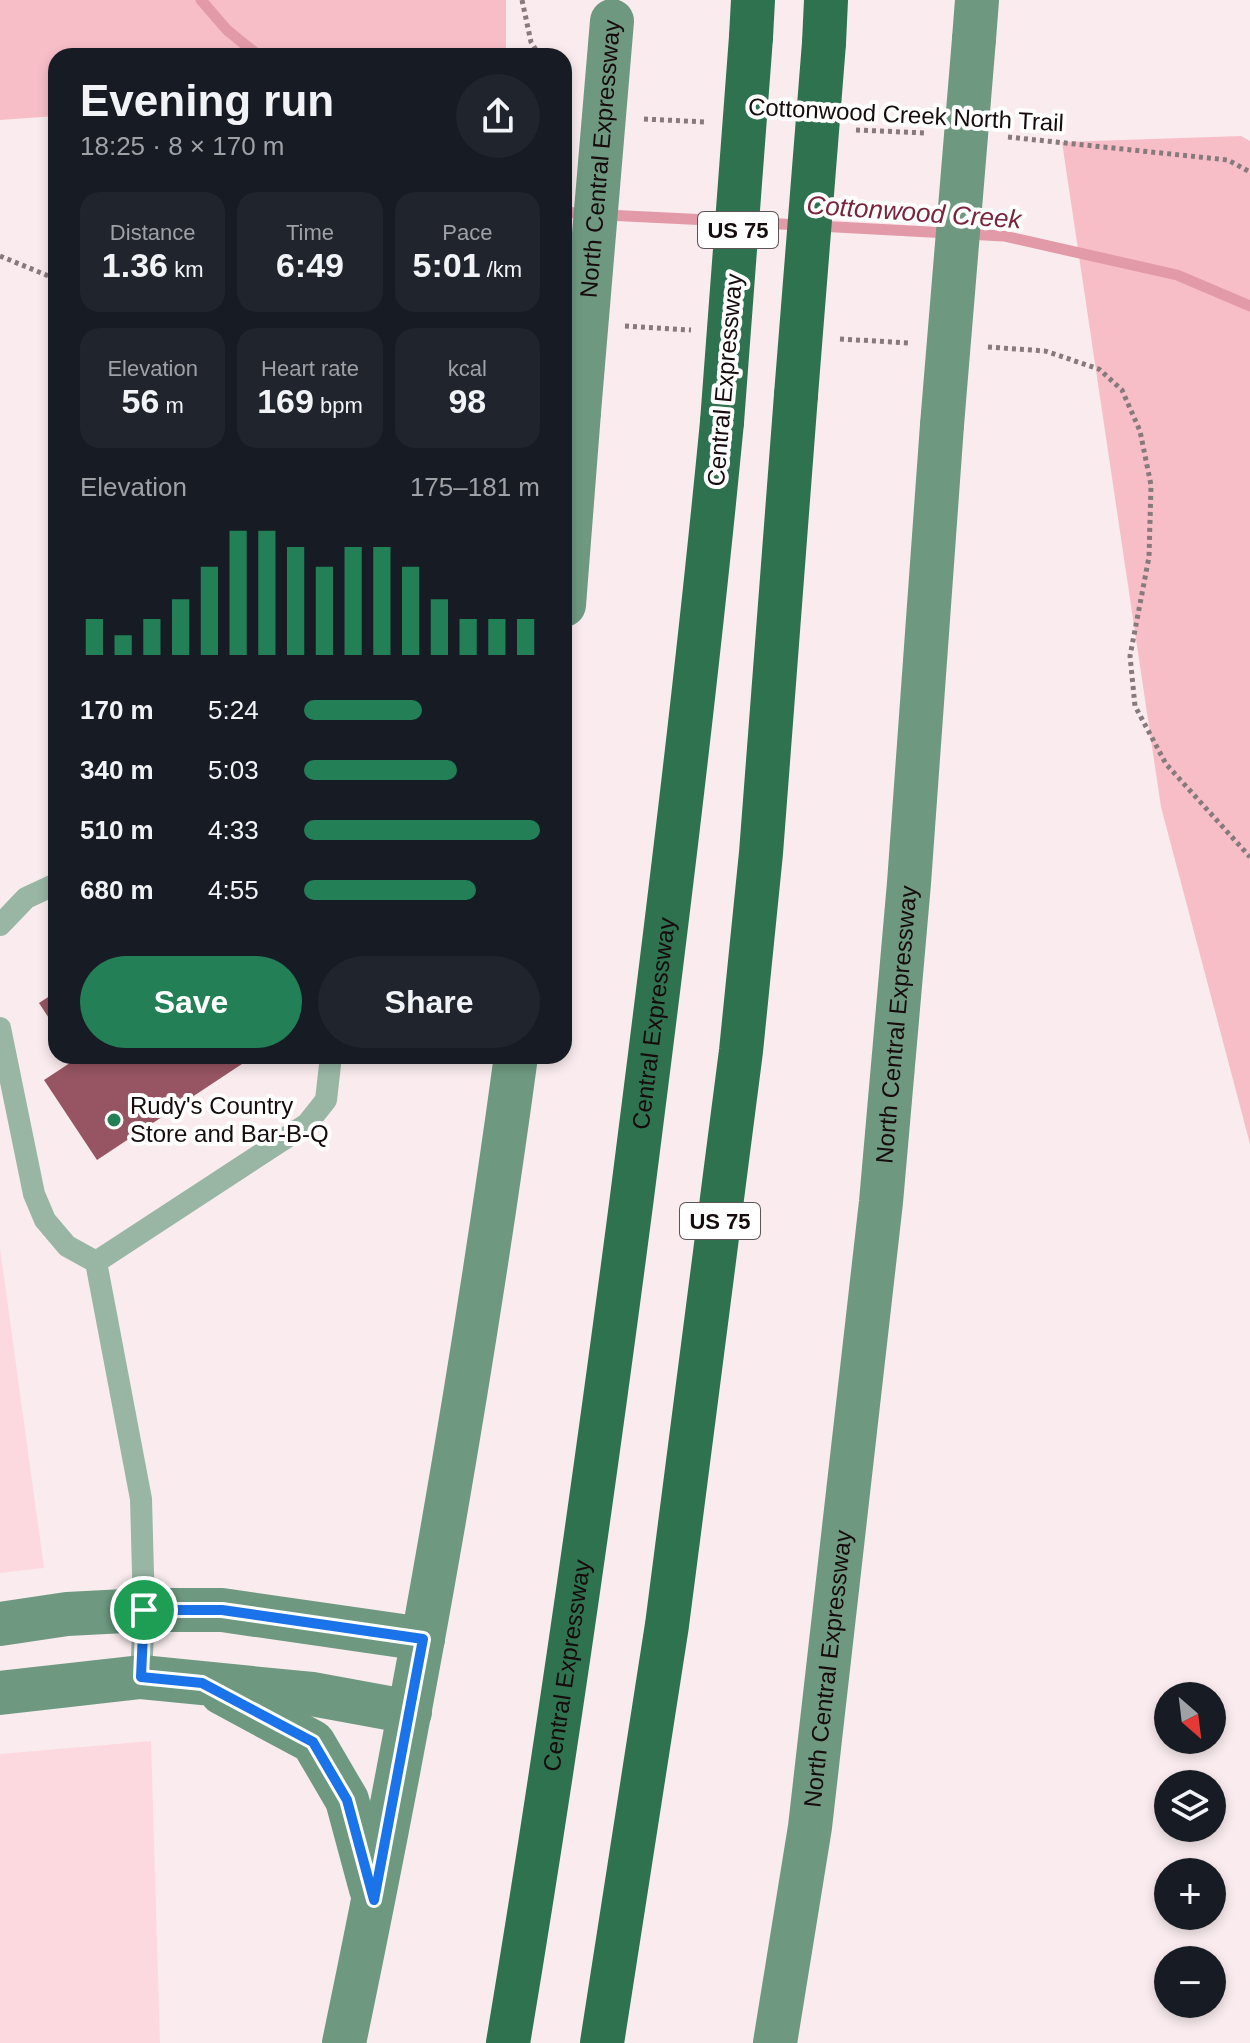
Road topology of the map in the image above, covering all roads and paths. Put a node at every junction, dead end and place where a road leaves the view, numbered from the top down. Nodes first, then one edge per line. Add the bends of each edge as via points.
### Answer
1 (522, 0) edge
2 (826, 0) edge
3 (613, 11) edge
4 (752, 19) edge
5 (975, 19) edge
6 (535, 48) edge
7 (643, 119) dead end
8 (706, 122) dead end
9 (850, 129) dead end
10 (929, 133) dead end
11 (993, 137) dead end
12 (1250, 172) edge
13 (0, 256) edge
14 (48, 276) edge
15 (611, 325) dead end
16 (704, 331) dead end
17 (828, 338) dead end
18 (921, 344) dead end
19 (983, 347) dead end
20 (572, 502) edge
21 (1250, 857) edge
22 (48, 888) edge
23 (0, 925) edge
24 (0, 1028) edge
25 (330, 1064) edge
26 (515, 1064) edge
27 (96, 1262) junction
28 (144, 1610) junction
29 (0, 1624) edge
30 (423, 1639) junction
31 (141, 1677) junction
32 (202, 1683) junction
33 (0, 1693) edge
34 (410, 1712) junction
35 (374, 1900) junction
36 (344, 2043) edge
37 (508, 2043) edge
38 (602, 2043) edge
39 (775, 2043) edge

1 - 6 path
2 - 38 highway, US 75, bridge via 761,853 739,1066 669,1609
3 - 20 main road, North Central Expressway, bridge
4 - 37 highway, Central Expressway / US 75, bridge via 722,422 684,784 613,1342
5 - 39 main road, North Central Expressway, bridge via 881,1202 810,1827
7 - 8 path
9 - 10 path, Cottonwood Creek North Trail
11 - 12 path, Cottonwood Creek North Trail via 1228,160
13 - 14 path
15 - 16 path
17 - 18 path
19 - 21 path via 1045,351 1099,369 1122,390 1140,431 1151,485 1149,557 1130,656 1135,706 1166,764
22 - 23 lane via 26,898
24 - 27 lane via 34,1194 45,1220 67,1246
25 - 27 lane via 326,1100 307,1124
26 - 30 main road via 488,1259
27 - 28 lane via 141,1499
28 - 29 main road
28 - 30 main road via 222,1610
28 - 31 lane
30 - 34 main road
31 - 32 main road
31 - 33 main road
32 - 34 main road via 312,1694
32 - 35 main road via 313,1742 347,1800
34 - 35 main road
35 - 36 main road

